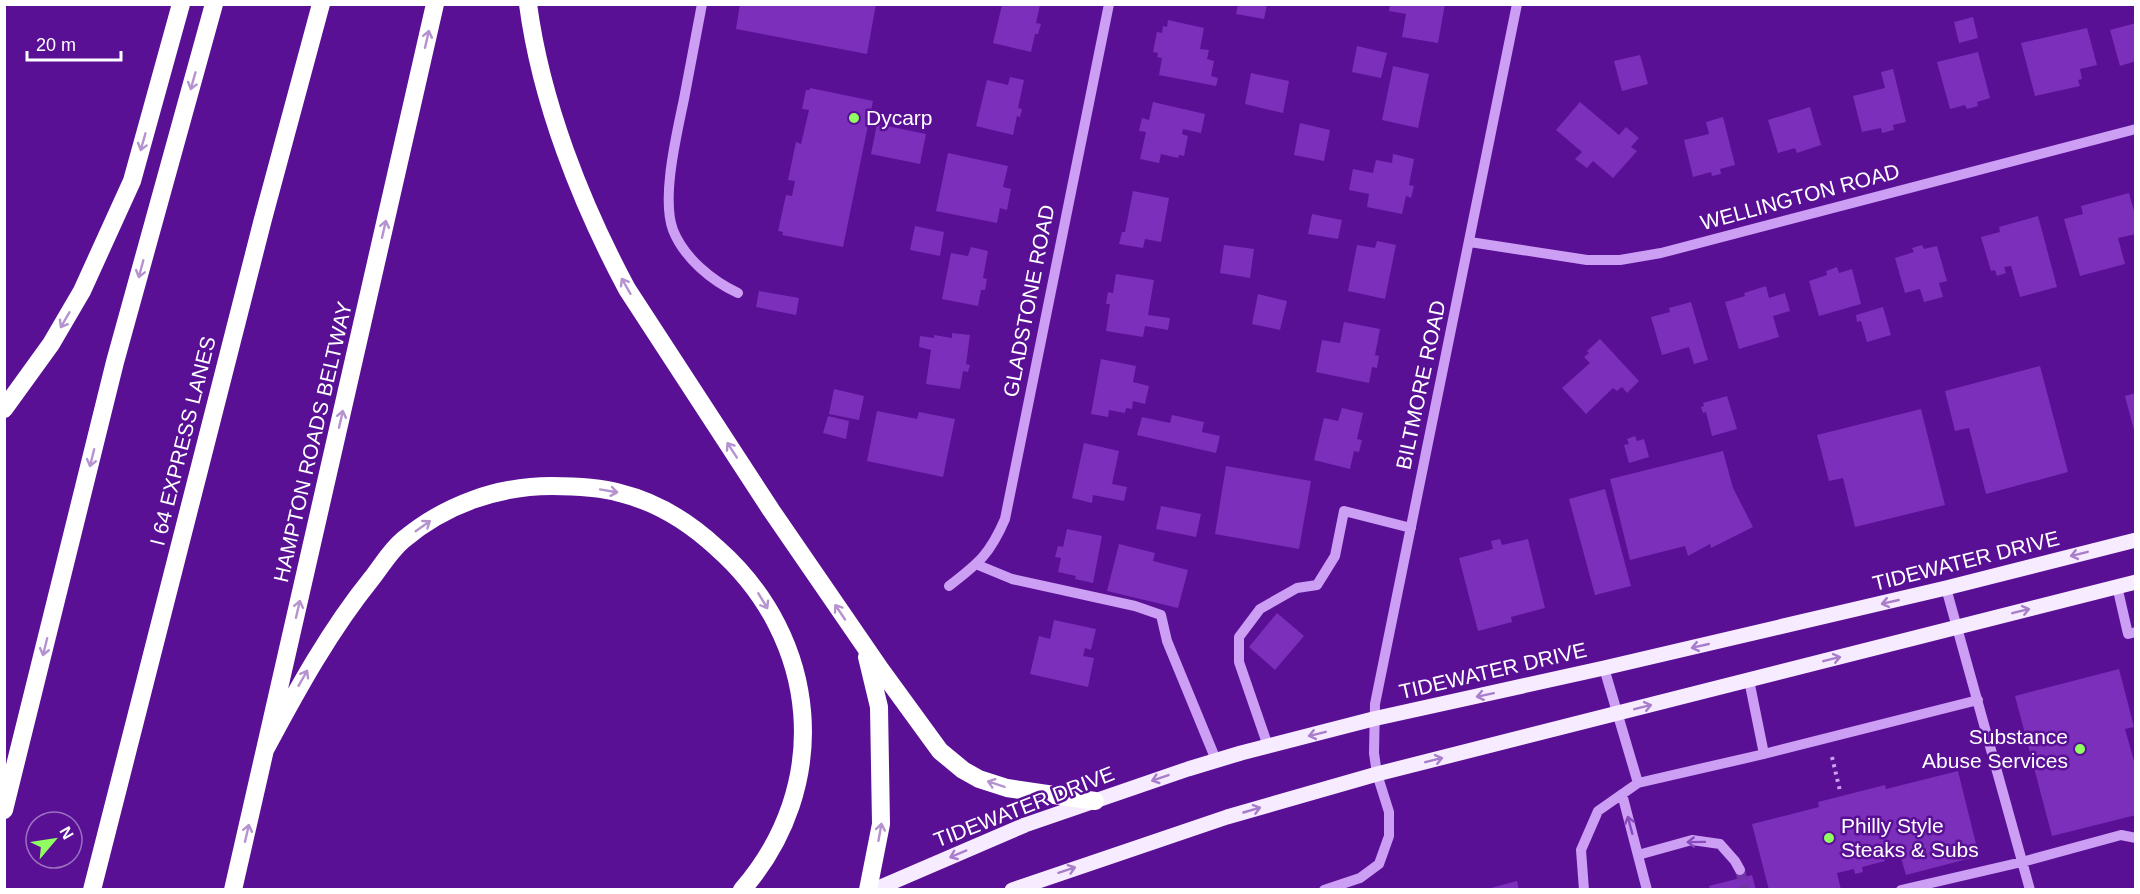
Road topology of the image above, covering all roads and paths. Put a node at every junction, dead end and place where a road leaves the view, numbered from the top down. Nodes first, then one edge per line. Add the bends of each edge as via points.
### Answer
1 (181, 4) edge
2 (214, 4) edge
3 (321, 4) edge
4 (435, 4) edge
5 (528, 4) edge
6 (702, 4) edge
7 (1109, 4) edge
8 (1517, 4) edge
9 (2136, 129) edge
10 (1470, 243) junction
11 (738, 293) dead end
12 (4, 409) edge
13 (1411, 528) junction
14 (2136, 540) edge
15 (978, 565) junction
16 (2136, 582) edge
17 (949, 586) dead end
18 (2117, 586) junction
19 (1946, 588) junction
20 (1957, 627) junction
21 (2136, 632) edge
22 (864, 646) junction
23 (1604, 668) junction
24 (1749, 680) junction
25 (1978, 700) junction
26 (1617, 714) junction
27 (1373, 719) junction
28 (1827, 738) junction
29 (1268, 746) junction
30 (266, 748) junction
31 (1764, 754) junction
32 (1216, 760) junction
33 (1377, 774) junction
34 (1638, 783) junction
35 (1840, 791) dead end
36 (1622, 794) junction
37 (1095, 801) junction
38 (4, 810) edge
39 (2136, 838) edge
40 (1638, 855) junction
41 (2022, 862) junction
42 (1740, 870) tunnel mouth
43 (1330, 889) edge
44 (92, 890) edge
45 (233, 890) edge
46 (742, 890) edge
47 (868, 890) edge
48 (874, 890) edge
49 (1012, 890) edge
50 (1584, 890) edge
51 (1647, 890) edge
52 (1901, 890) edge
53 (2030, 890) edge

1 -> 12 highway via 132,181 82,291 51,344
2 -> 38 highway via 118,351
3 - 44 highway, I 64 EXPRESS LANES
30 -> 4 highway, HAMPTON ROADS BELTWAY
22 -> 5 highway via 627,289 584,199 550,106
6 - 11 street via 674,148 668,206 673,230 686,252 705,273
7 - 15 street, GLADSTONE ROAD via 1005,519 996,541
8 - 10 street, BILTMORE ROAD
9 - 10 street, WELLINGTON ROAD via 1661,253 1620,260 1587,260
10 - 13 street, BILTMORE ROAD
13 - 27 street, BILTMORE ROAD
13 - 29 street via 1344,511 1335,556 1317,585 1297,588 1260,609 1239,637 1239,662
14 -> 19 main road, TIDEWATER DRIVE
15 - 17 street, GLADSTONE ROAD
15 - 32 street via 1012,579 1161,615 1167,641
16 - 18 main road
20 -> 18 main road
18 - 21 street via 2128,634
19 - 20 street
19 -> 23 main road, TIDEWATER DRIVE
24 -> 20 main road
20 - 25 street
37 -> 22 highway via 1007,788 963,770 940,751
47 -> 22 highway via 881,824 879,707
23 - 26 street
23 -> 27 main road, TIDEWATER DRIVE
26 -> 24 main road
24 - 31 street
25 - 28 street
25 - 41 street
33 -> 26 main road
26 - 34 street
27 -> 29 main road, TIDEWATER DRIVE
27 - 33 street, BILTMORE ROAD
28 - 31 street
28 - 35 path
29 - 32 main road, TIDEWATER DRIVE
45 -> 30 highway, HAMPTON ROADS BELTWAY
30 -> 46 highway via 304,675 349,606 400,542 427,522 464,503 503,490 578,486 621,493 661,508 698,530 731,560 760,595 787,643 798,678 803,722 793,801 779,834
31 - 34 street
32 -> 37 main road, TIDEWATER DRIVE
33 - 43 street, BILTMORE ROAD via 1389,812 1389,836 1379,864 1360,878
49 -> 33 main road via 1227,817
34 - 36 street
40 -> 36 street
36 - 50 street via 1598,811 1581,850
37 -> 48 main road, TIDEWATER DRIVE via 1025,825
39 - 41 street via 2121,835
42 -> 40 street via 1720,844 1692,840
40 - 51 street
41 - 52 street
41 - 53 street

